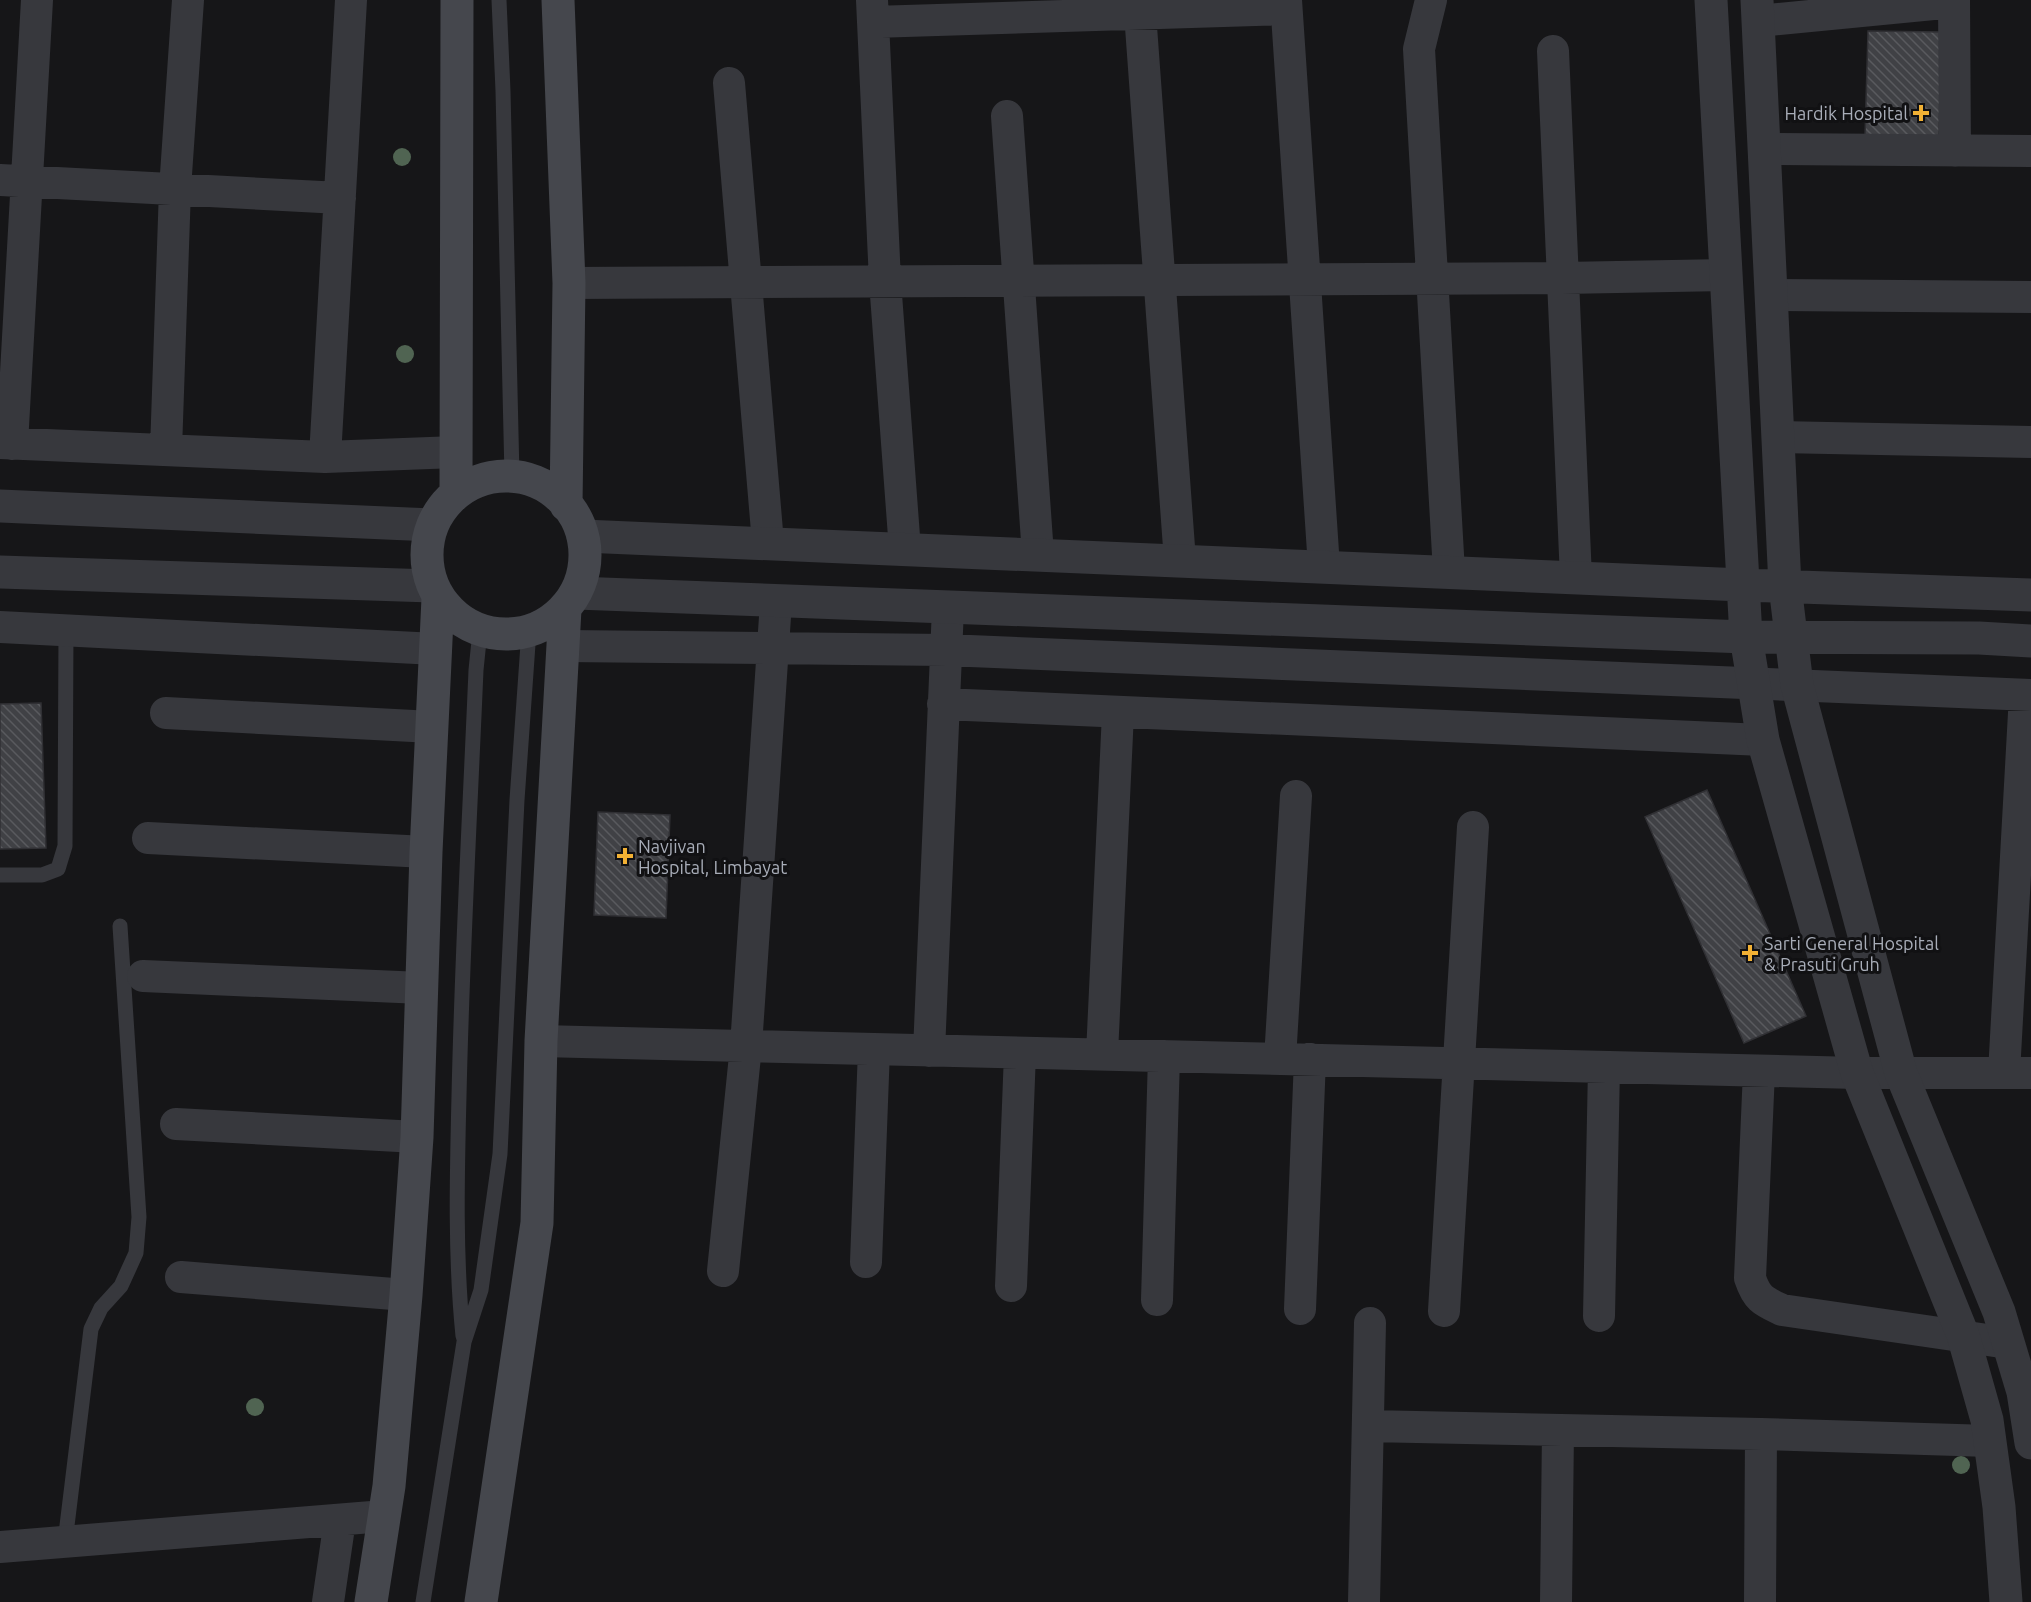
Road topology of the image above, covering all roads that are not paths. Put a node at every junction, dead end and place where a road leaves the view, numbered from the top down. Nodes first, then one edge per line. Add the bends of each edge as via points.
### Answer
1 (37, 0) edge
2 (188, 0) edge
3 (351, 0) edge
4 (457, 0) edge
5 (498, 0) edge
6 (558, 0) edge
7 (1431, 0) edge
8 (1711, 0) edge
9 (1954, 1) edge
10 (1286, 5) edge
11 (1757, 10) edge
12 (873, 11) edge
13 (1140, 13) junction
14 (1553, 51) dead end
15 (729, 83) dead end
16 (1007, 116) dead end
17 (1764, 149) junction
18 (1954, 151) junction
19 (2031, 152) edge
20 (14, 181) edge
21 (176, 189) junction
22 (340, 198) junction
23 (1726, 275) junction
24 (1563, 278) junction
25 (1305, 279) junction
26 (1432, 279) junction
27 (1160, 280) junction
28 (885, 281) junction
29 (1019, 281) junction
30 (745, 282) junction
31 (568, 283) junction
32 (1771, 295) junction
33 (2031, 297) edge
34 (1778, 437) junction
35 (2031, 442) edge
36 (6, 443) edge
37 (166, 450) junction
38 (456, 452) junction
39 (325, 457) junction
40 (512, 476) junction
41 (456, 493) junction
42 (566, 505) junction
43 (0, 506) edge
44 (432, 525) junction
45 (583, 536) junction
46 (768, 543) junction
47 (905, 550) junction
48 (1038, 555) junction
49 (1180, 561) junction
50 (1324, 567) junction
51 (0, 572) edge
52 (1449, 572) junction
53 (1576, 578) junction
54 (1743, 585) junction
55 (1785, 586) junction
56 (435, 592) junction
57 (2031, 595) edge
58 (570, 601) junction
59 (776, 602) junction
60 (948, 608) junction
61 (0, 627) edge
62 (66, 630) junction
63 (529, 630) junction
64 (480, 631) junction
65 (1746, 637) junction
66 (1791, 637) junction
67 (2031, 641) edge
68 (564, 646) junction
69 (773, 648) junction
70 (436, 649) junction
71 (946, 650) junction
72 (1752, 685) junction
73 (1797, 686) junction
74 (2028, 695) edge
75 (943, 704) junction
76 (1118, 712) junction
77 (166, 714) dead end
78 (432, 728) junction
79 (1763, 740) junction
80 (1296, 796) dead end
81 (1473, 827) dead end
82 (148, 838) dead end
83 (426, 852) junction
84 (0, 875) edge
85 (120, 926) dead end
86 (143, 976) dead end
87 (422, 988) junction
88 (541, 1041) junction
89 (746, 1046) junction
90 (874, 1049) junction
91 (929, 1051) junction
92 (1020, 1053) junction
93 (1102, 1054) junction
94 (1164, 1056) junction
95 (1295, 1059) junction
96 (1458, 1063) junction
97 (1604, 1067) junction
98 (1759, 1071) junction
99 (1857, 1073) junction
100 (1901, 1073) junction
101 (2017, 1073) edge
102 (176, 1124) dead end
103 (417, 1137) junction
104 (866, 1262) dead end
105 (723, 1271) dead end
106 (181, 1277) dead end
107 (1011, 1286) dead end
108 (406, 1295) junction
109 (1157, 1300) dead end
110 (1300, 1309) dead end
111 (1444, 1311) dead end
112 (1599, 1316) dead end
113 (1370, 1323) dead end
114 (1963, 1335) junction
115 (464, 1342) junction
116 (2018, 1357) edge
117 (1368, 1426) junction
118 (1558, 1430) junction
119 (1761, 1434) junction
120 (1990, 1441) junction
121 (2031, 1443) edge
122 (384, 1516) junction
123 (340, 1520) junction
124 (65, 1542) junction
125 (0, 1547) edge
126 (328, 1602) edge
127 (371, 1602) edge
128 (423, 1602) edge
129 (482, 1602) edge
130 (1364, 1602) edge
131 (1556, 1602) edge
132 (1760, 1602) edge
133 (2006, 1602) edge

1 - 20 street
2 - 21 street
3 - 22 street
4 - 38 main road
5 - 40 lane
6 - 31 main road
7 - 26 street via 1419,49
8 - 23 street
9 - 11 street
9 - 18 street
10 - 13 street
10 - 25 street
11 - 17 street
12 - 13 street
12 - 28 street
13 - 27 street
14 - 24 street
15 - 30 street
16 - 29 street
17 - 18 street
17 - 32 street
18 - 19 street
20 - 21 street
20 - 36 street
21 - 22 street
21 - 37 street
22 - 39 street
23 - 24 street
23 - 54 street
24 - 26 street
24 - 53 street
25 - 26 street
25 - 27 street
25 - 50 street
26 - 52 street
27 - 29 street
27 - 49 street
28 - 29 street
28 - 30 street
28 - 47 street
29 - 48 street
30 - 31 street
30 - 46 street
31 - 42 main road
32 - 33 street
32 - 34 street
34 - 35 street
34 - 55 street
36 - 37 street
37 - 39 street
38 - 39 street
38 - 41 main road
40 - 41 main road via 480,480
40 - 42 main road via 532,480 555,493
41 - 44 main road
42 - 45 main road
43 - 44 street
44 - 56 main road via 426,552
45 - 46 street
45 - 58 main road via 585,563
46 - 47 street
47 - 48 street
48 - 49 street
49 - 50 street
50 - 52 street
51 - 56 street
52 - 53 street
53 - 54 street
54 - 55 street
54 - 65 street
55 - 57 street
55 - 66 street
56 - 64 main road via 462,622
56 - 70 main road
58 - 59 street
58 - 63 main road via 542,626
58 - 68 main road
59 - 60 street
59 - 69 street
60 - 65 street
60 - 71 street
61 - 62 street
62 - 70 street
62 - 84 lane via 65,846 58,868 42,875
63 - 64 main road via 501,635
63 - 115 lane via 500,1154 481,1290
64 - 115 lane via 460,1056 459,1293
65 - 66 street
65 - 72 street
66 - 67 street
66 - 73 street
68 - 69 street
68 - 88 main road
69 - 71 street
69 - 89 street
70 - 78 main road
71 - 72 street
71 - 75 street
72 - 73 street
72 - 79 street
73 - 74 street
73 - 100 street
74 - 101 street
75 - 76 street
75 - 91 street
76 - 79 street
76 - 93 street
77 - 78 street
78 - 83 main road
79 - 99 street
80 - 95 street
81 - 96 street
82 - 83 street
83 - 87 main road
85 - 124 lane via 139,1217 136,1253 121,1286 101,1308 91,1329
86 - 87 street
87 - 103 main road
88 - 89 street
88 - 129 main road via 537,1223
89 - 90 street
89 - 105 street
90 - 91 street
90 - 104 street
91 - 92 street
92 - 93 street
92 - 107 street
93 - 94 street
94 - 95 street
94 - 109 street
95 - 96 street
95 - 110 street
96 - 97 street
96 - 111 street
97 - 98 street
97 - 112 street
98 - 99 street
98 - 114 street via 1750,1278 1755,1293 1782,1310
99 - 100 street
99 - 114 street
100 - 101 street
100 - 116 street
102 - 103 street
103 - 108 main road
106 - 108 street
108 - 122 main road
113 - 117 street
114 - 116 street
114 - 120 street
115 - 128 lane
116 - 121 street
117 - 118 street
117 - 130 street
118 - 119 street
118 - 131 street
119 - 120 street
119 - 132 street
120 - 133 street
122 - 123 street
122 - 127 main road
123 - 124 street
123 - 126 street
124 - 125 street

